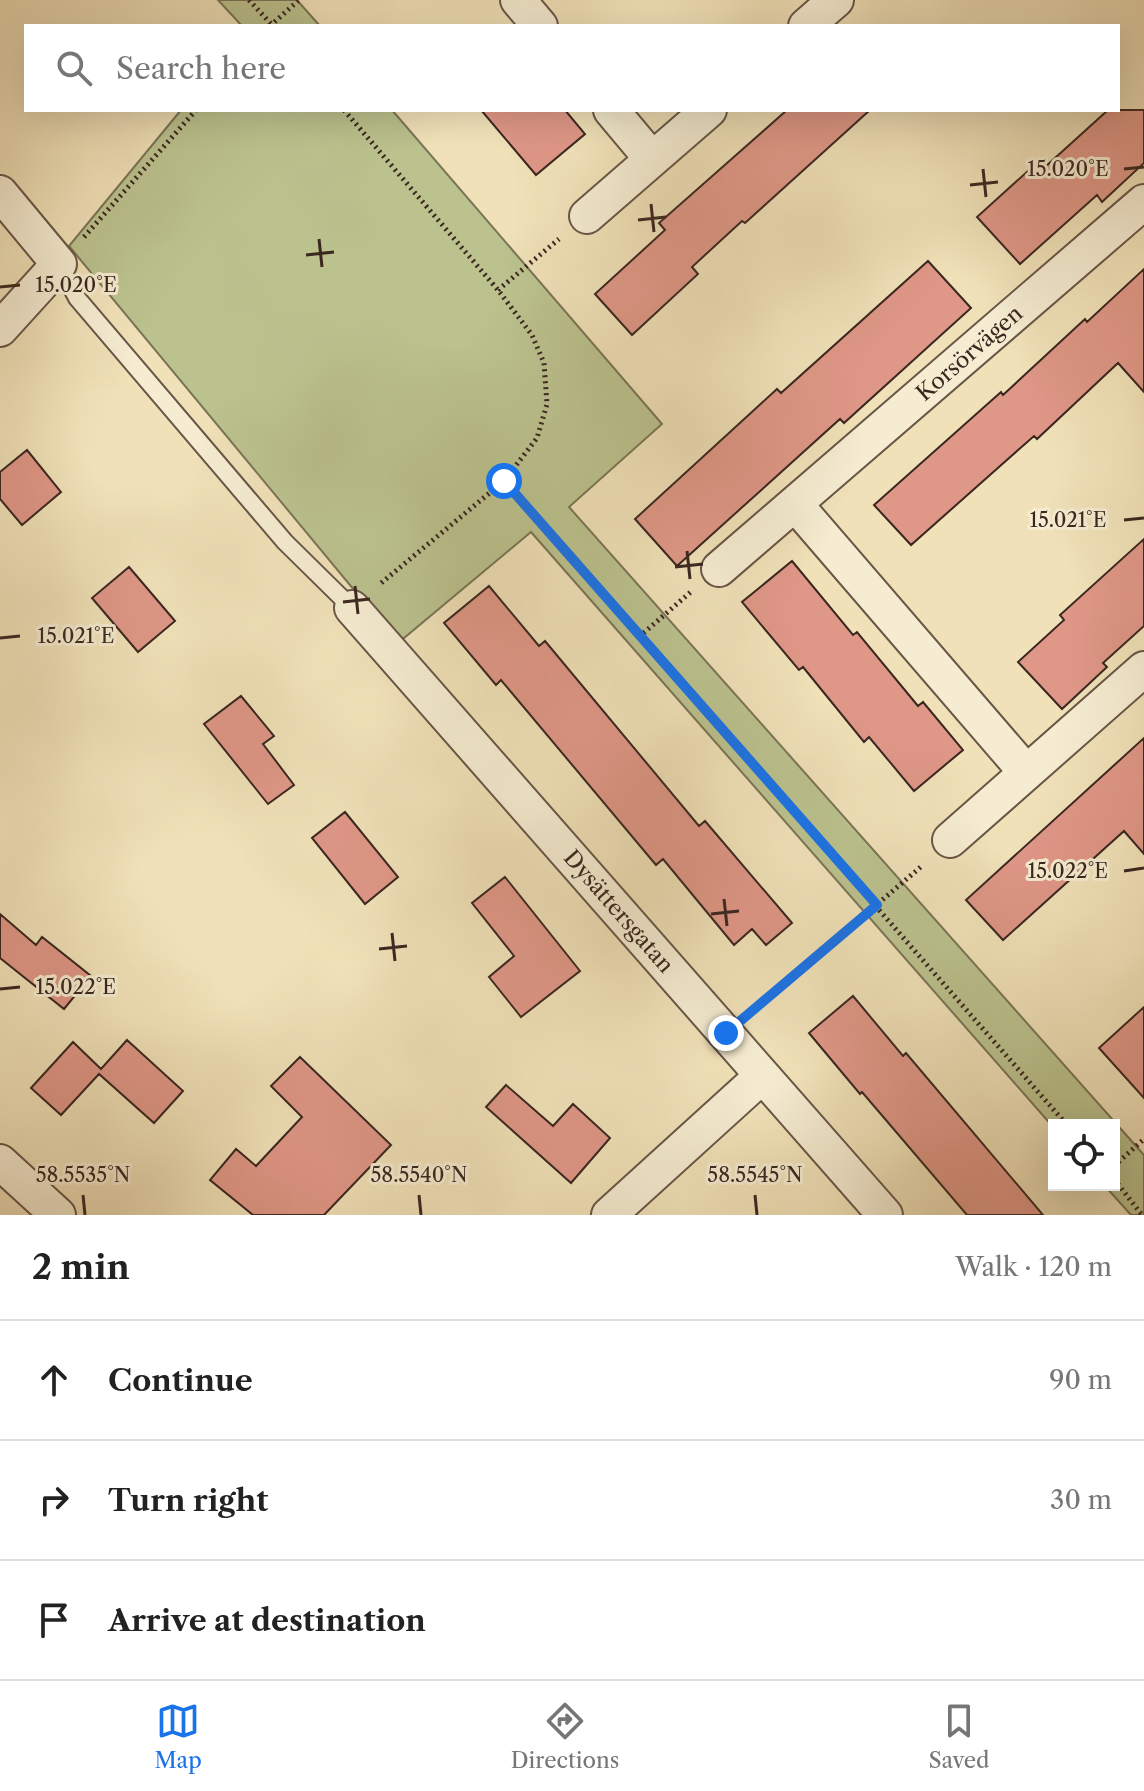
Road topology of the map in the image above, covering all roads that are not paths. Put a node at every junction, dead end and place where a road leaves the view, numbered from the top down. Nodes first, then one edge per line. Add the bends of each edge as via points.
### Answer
1 (518, 0) edge
2 (836, 0) edge
3 (538, 24) edge
4 (808, 24) edge
5 (613, 112) edge
6 (707, 112) edge
7 (652, 159) junction
8 (0, 193) edge
9 (1144, 202) edge
10 (587, 216) road end
11 (59, 264) junction
12 (0, 329) edge
13 (795, 504) junction
14 (719, 569) road end
15 (352, 608) joint
16 (1144, 669) edge
17 (1026, 772) junction
18 (950, 840) road end
19 (762, 1076) junction
20 (0, 1162) edge
21 (58, 1215) edge
22 (609, 1215) edge
23 (885, 1215) edge

1 - 3 street
2 - 4 street
5 - 7 street
6 - 7 street
7 - 10 street
8 - 11 street
9 - 13 street, Korsörvägen
11 - 12 street
11 - 15 lane via 77,298 265,519
13 - 14 street, Korsörvägen
13 - 17 street
15 - 19 street, Dysättersgatan
16 - 17 street
17 - 18 street
19 - 22 street
19 - 23 street, Dysättersgatan
20 - 21 street

